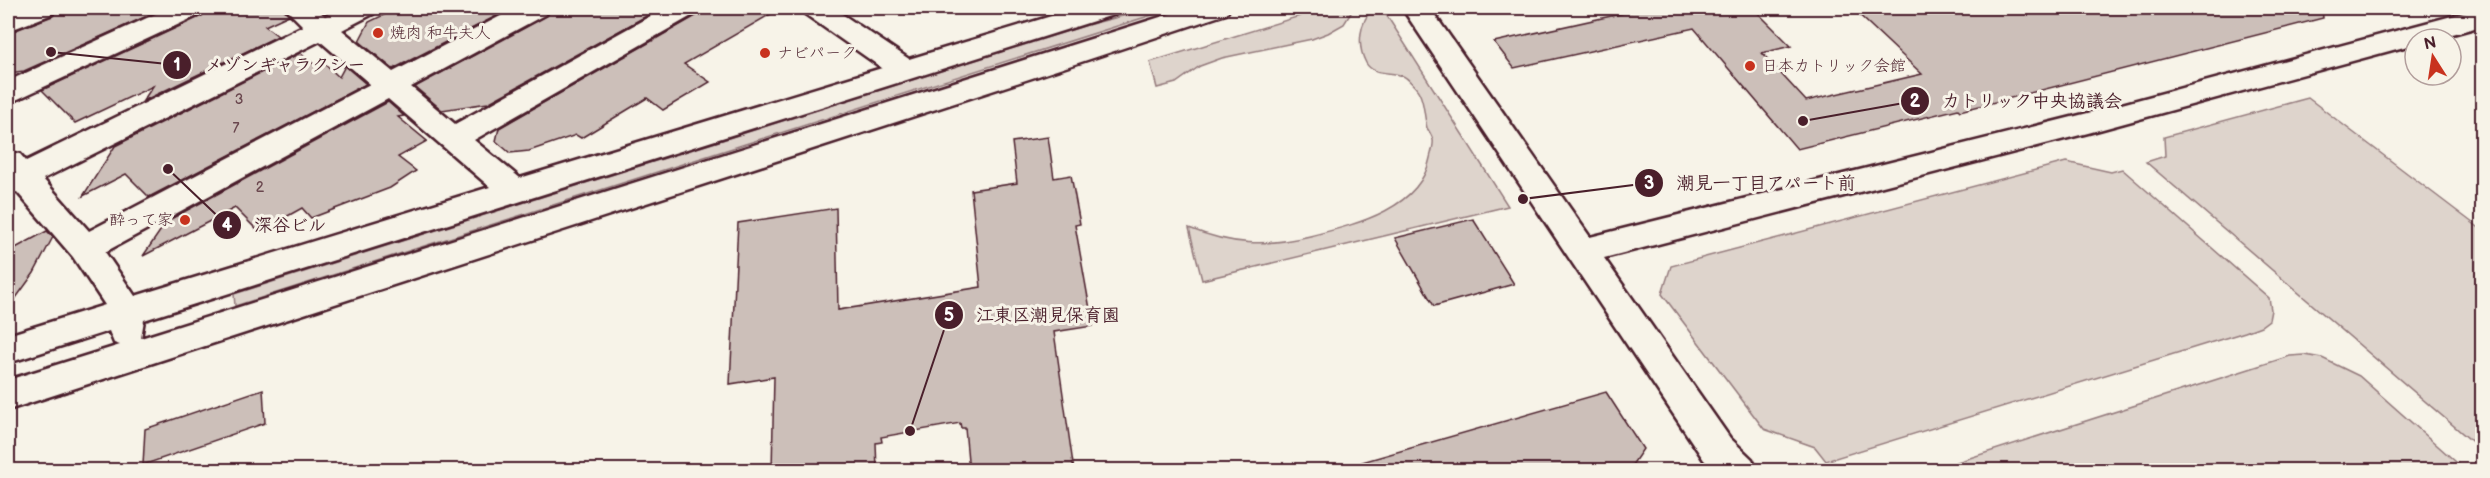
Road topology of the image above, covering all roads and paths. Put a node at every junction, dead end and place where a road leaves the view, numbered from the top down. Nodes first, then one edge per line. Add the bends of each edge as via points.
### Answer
1 (42, 8) edge
2 (191, 8) edge
3 (300, 8) edge
4 (363, 8) edge
5 (536, 8) edge
6 (685, 8) edge
7 (815, 8) edge
8 (1107, 8) edge
9 (1215, 8) edge
10 (1416, 8) edge
11 (2482, 17) edge
12 (8, 22) edge
13 (323, 27) junction
14 (905, 70) junction
15 (390, 84) junction
16 (8, 92) edge
17 (453, 138) junction
18 (12, 174) edge
19 (515, 191) junction
20 (85, 248) junction
21 (1582, 251) junction
22 (127, 311) junction
23 (8, 349) edge
24 (126, 356) junction
25 (8, 395) edge
26 (1727, 463) edge

1 - 12 street
2 - 16 street
3 - 13 street
4 - 13 street
5 - 15 street
6 - 17 street
7 - 14 street
8 - 14 street
9 - 24 street
10 - 21 street
11 - 21 street via 2088,123
13 - 15 street
13 - 18 street
14 - 19 street
15 - 17 street
15 - 20 street
17 - 19 street
18 - 20 street
19 - 22 street
20 - 22 street
21 - 26 street
22 - 23 street
22 - 24 street
24 - 25 street

